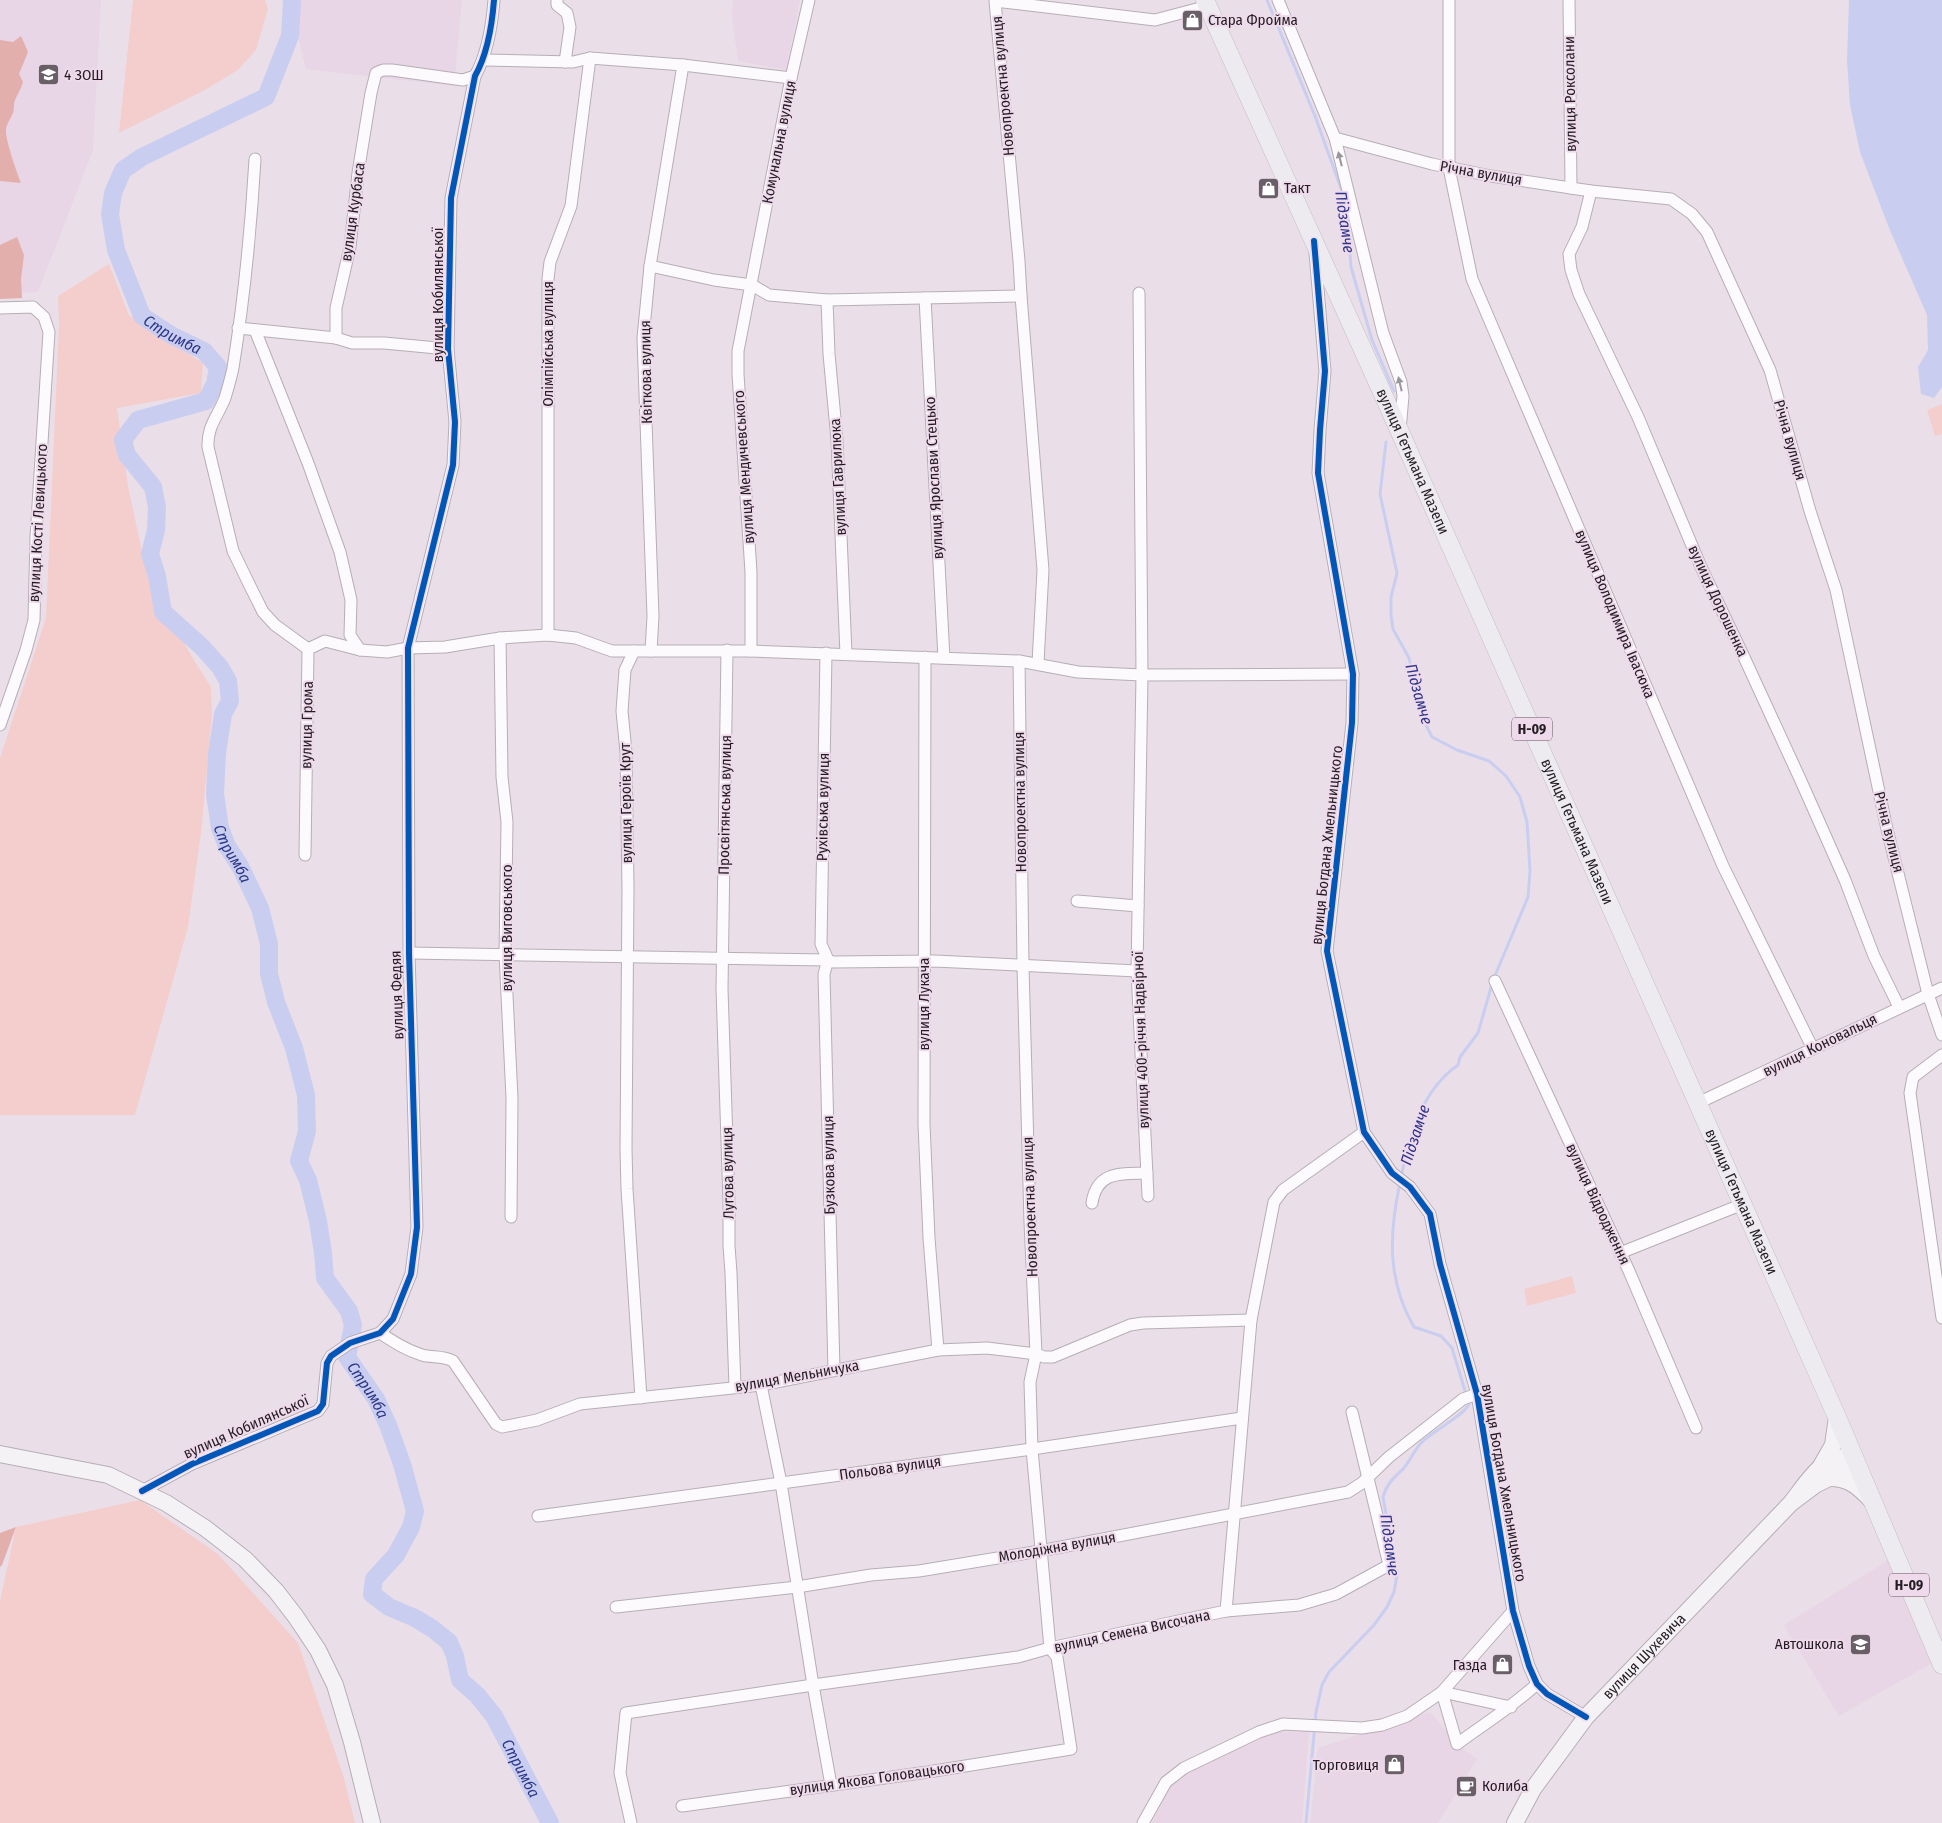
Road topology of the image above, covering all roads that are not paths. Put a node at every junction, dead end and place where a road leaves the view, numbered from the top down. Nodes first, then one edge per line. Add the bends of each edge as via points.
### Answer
1 (494, 0) edge
2 (557, 0) edge
3 (809, 0) edge
4 (1278, 0) edge
5 (1449, 0) edge
6 (1569, 0) edge
7 (1207, 3) edge
8 (590, 58) junction
9 (484, 60) junction
10 (565, 62) junction
11 (683, 65) junction
12 (475, 76) junction
13 (791, 78) junction
14 (1335, 138) junction
15 (255, 159) dead end
16 (1449, 168) junction
17 (1571, 188) junction
18 (1591, 191) junction
19 (1314, 241) junction
20 (650, 266) junction
21 (752, 285) junction
22 (1139, 294) dead end
23 (1020, 296) junction
24 (925, 298) junction
25 (827, 300) junction
26 (0, 308) edge
27 (238, 328) junction
28 (255, 330) junction
29 (336, 338) junction
30 (448, 349) junction
31 (1400, 432) junction
32 (548, 635) junction
33 (500, 638) junction
34 (408, 648) junction
35 (308, 649) junction
36 (360, 650) junction
37 (727, 650) junction
38 (634, 651) junction
39 (651, 651) junction
40 (751, 651) junction
41 (826, 654) junction
42 (846, 654) junction
43 (925, 657) junction
44 (944, 658) junction
45 (1019, 661) junction
46 (1038, 663) junction
47 (1353, 674) junction
48 (1142, 675) junction
49 (0, 725) edge
50 (305, 855) dead end
51 (1076, 901) dead end
52 (1138, 906) junction
53 (408, 953) junction
54 (506, 954) junction
55 (628, 957) junction
56 (723, 959) junction
57 (828, 960) junction
58 (924, 963) junction
59 (1023, 966) junction
60 (1137, 970) junction
61 (1495, 981) dead end
62 (1942, 988) edge
63 (1928, 994) junction
64 (1900, 1007) junction
65 (1942, 1035) edge
66 (1812, 1049) junction
67 (1942, 1055) edge
68 (1698, 1103) junction
69 (1364, 1132) junction
70 (1147, 1173) junction
71 (1148, 1196) dead end
72 (1092, 1203) dead end
73 (1743, 1204) junction
74 (511, 1217) dead end
75 (1620, 1253) junction
76 (1942, 1318) edge
77 (1251, 1320) junction
78 (380, 1333) junction
79 (938, 1350) junction
80 (1036, 1354) junction
81 (834, 1370) junction
82 (760, 1385) junction
83 (735, 1387) junction
84 (1471, 1396) junction
85 (641, 1398) junction
86 (1352, 1412) dead end
87 (1837, 1417) junction
88 (1242, 1418) junction
89 (1696, 1428) dead end
90 (1032, 1449) junction
91 (0, 1454) edge
92 (1855, 1459) junction
93 (1825, 1472) junction
94 (1368, 1478) junction
95 (781, 1483) junction
96 (142, 1491) junction
97 (1876, 1505) junction
98 (1234, 1514) junction
99 (538, 1516) dead end
100 (1040, 1551) junction
101 (797, 1587) junction
102 (616, 1607) dead end
103 (1513, 1610) junction
104 (1226, 1611) junction
105 (1050, 1648) junction
106 (1942, 1666) edge
107 (1537, 1684) junction
108 (813, 1685) junction
109 (1442, 1692) junction
110 (1511, 1707) junction
111 (1586, 1717) junction
112 (1071, 1749) joint
113 (831, 1785) junction
114 (682, 1806) dead end
115 (372, 1823) edge
116 (631, 1823) edge
117 (1142, 1823) edge
118 (1515, 1823) edge

1 - 9 street, вулиця Кобилянської
2 - 10 street via 557,5 567,13 570,27
3 - 13 street, Комунальна вулиця
4 - 14 street
5 - 16 street, вулиця Володимира Івасюка
6 - 17 street, вулиця Роксолани
7 - 19 main road, вулиця Гетьмана Мазепи / Н-09
7 - 23 street, Новопроектна вулиця via 1156,20 995,1
8 - 10 street
8 - 11 street
8 - 32 street, Олімпійська вулиця via 571,206 550,262 548,279
9 - 10 street
9 - 12 street, вулиця Кобилянської
11 - 13 street
11 - 20 street, Квіткова вулиця
12 - 29 street, вулиця Курбаса via 463,80 392,70 376,73 358,173 350,247 336,308
12 - 30 street, вулиця Кобилянської via 451,198
13 - 21 street, Комунальна вулиця
14 - 16 street, Річна вулиця
31 -> 14 street via 1401,382 1383,333
15 - 27 street
16 - 17 street, Річна вулиця
16 - 66 street, вулиця Володимира Івасюка via 1472,279 1723,866
17 - 18 street, Річна вулиця
18 - 63 street, Річна вулиця via 1671,199 1692,214 1706,232 1770,370 1836,590 1887,829
18 - 64 street, вулиця Дорошенка via 1582,227 1569,254 1579,294 1638,416 1701,566 1797,772 1845,880 1874,956
19 - 31 main road, вулиця Гетьмана Мазепи / Н-09
19 - 47 street, вулиця Богдана Хмельницького via 1325,371 1318,473
20 - 21 street
20 - 39 street, Квіткова вулиця via 643,338 653,616
21 - 25 street via 769,295
21 - 40 street, вулиця Мендичевського via 738,351 751,572
22 - 48 street
23 - 24 street
23 - 46 street, Новопроектна вулиця via 1043,570
24 - 25 street
24 - 44 street, вулиця Ярослави Стецько
25 - 42 street, вулиця Гаврилюка
26 - 49 street, вулиця Кості Левицького via 33,307 44,317 49,332 34,620
27 - 28 street
27 - 35 street via 225,398 208,434 208,447 233,551 250,586 263,612 275,626
28 - 29 street
28 - 36 street via 340,552 351,600 350,635
29 - 30 street via 352,343
30 - 34 street, вулиця Кобилянської via 455,422 453,465
31 - 68 main road, вулиця Гетьмана Мазепи / Н-09
32 - 33 street
32 - 38 street via 576,638 612,651
33 - 34 street via 445,648
33 - 54 street, вулиця Виговського via 502,777 507,822
34 - 36 street via 387,652
34 - 53 street, вулиця Федяя
35 - 36 street via 325,641
35 - 50 street, вулиця Грома
37 - 39 street
37 - 40 street
37 - 56 street, Просвітянська вулиця
38 - 39 street
38 - 55 street, вулиця Героїв Крут via 626,670 622,711 626,752
40 - 41 street
41 - 42 street
41 - 57 street, Рухівська вулиця via 821,944
42 - 43 street
43 - 44 street
43 - 58 street, вулиця Лукача
44 - 45 street
45 - 46 street
45 - 59 street, Новопроектна вулиця
46 - 48 street via 1078,672
47 - 48 street
47 - 69 street, вулиця Богдана Хмельницького via 1352,723 1327,951
48 - 52 street, вулиця 400-річчя Надвірної
51 - 52 street
52 - 60 street, вулиця 400-річчя Надвірної
53 - 54 street
53 - 78 street, вулиця Федяя via 417,1227 411,1274 393,1319
54 - 55 street
54 - 74 street, вулиця Виговського via 512,1098
55 - 56 street
55 - 85 street, вулиця Героїв Крут via 627,1189
56 - 57 street
56 - 83 street, Лугова вулиця
57 - 58 street
57 - 81 street, Бузкова вулиця via 824,974
58 - 59 street
58 - 79 street, вулиця Лукача via 924,1124
59 - 60 street
59 - 80 street, Новопроектна вулиця
60 - 70 street, вулиця 400-річчя Надвірної
61 - 75 street, вулиця Відродження
62 - 63 street, вулиця Коновальця
63 - 64 street, вулиця Коновальця
63 - 65 street, Річна вулиця
64 - 66 street, вулиця Коновальця
66 - 68 street, вулиця Коновальця
67 - 76 street via 1913,1077 1910,1093
68 - 73 main road, вулиця Гетьмана Мазепи / Н-09
69 - 77 street, вулиця Семена Височана via 1283,1190 1274,1202
69 - 84 street, вулиця Богдана Хмельницького via 1392,1173 1410,1187 1430,1214
70 - 71 street, вулиця 400-річчя Надвірної
70 - 72 street via 1122,1173 1106,1178 1097,1187
73 - 75 street
73 - 87 main road, вулиця Гетьмана Мазепи / Н-09
75 - 89 street, вулиця Відродження
77 - 80 street, вулиця Мельничука via 1130,1325 1053,1357
77 - 88 street, вулиця Семена Височана
78 - 85 street, вулиця Мельничука via 402,1348 452,1361 502,1428 537,1420 580,1404
78 - 96 street, вулиця Кобилянської via 350,1343 331,1356 327,1363 323,1404 318,1410 192,1464
79 - 80 street, вулиця Мельничука via 987,1348
79 - 81 street, вулиця Мельничука
80 - 90 street, Новопроектна вулиця via 1030,1382
81 - 82 street, вулиця Мельничука
82 - 83 street, вулиця Мельничука
82 - 95 street
83 - 85 street, вулиця Мельничука
84 - 94 street, Молодіжна вулиця via 1389,1457
84 - 103 street, вулиця Богдана Хмельницького
86 - 94 street
87 - 92 main road, вулиця Гетьмана Мазепи / Н-09
87 - 93 main road
88 - 90 street, Польова вулиця
88 - 98 street, вулиця Семена Височана
90 - 95 street, Польова вулиця
90 - 100 street, Новопроектна вулиця
91 - 96 main road via 108,1475
92 - 93 main road via 1845,1470
92 - 97 main road, вулиця Гетьмана Мазепи / Н-09
93 - 97 main road via 1855,1484
93 - 111 main road, вулиця Шухевича via 1791,1503
94 - 98 street, Молодіжна вулиця via 1348,1492
94 - 104 street via 1389,1565 1336,1594 1299,1604
95 - 99 street, Польова вулиця
95 - 101 street
96 - 115 main road via 206,1528 244,1559 296,1617 318,1650 335,1685
97 - 106 main road, вулиця Гетьмана Мазепи / Н-09
98 - 100 street, Молодіжна вулиця
98 - 104 street, вулиця Семена Височана
100 - 101 street, Молодіжна вулиця
100 - 105 street, Новопроектна вулиця
101 - 102 street, Молодіжна вулиця
101 - 108 street
103 - 107 street, вулиця Богдана Хмельницького
103 - 109 street
104 - 105 street, вулиця Семена Височана
105 - 108 street, вулиця Семена Височана via 1018,1658
105 - 112 street, Новопроектна вулиця via 1057,1657
107 - 110 street
107 - 111 street, вулиця Богдана Хмельницького via 1547,1694
108 - 113 street
108 - 116 street, вулиця Семена Височана via 626,1713 620,1773
109 - 110 street
109 - 110 street via 1458,1744
109 - 117 street via 1407,1716 1382,1724 1362,1728 1283,1724 1260,1732 1184,1768 1166,1782
111 - 118 main road, вулиця Шухевича via 1533,1789
112 - 113 street, вулиця Якова Головацького
113 - 114 street, вулиця Якова Головацького

